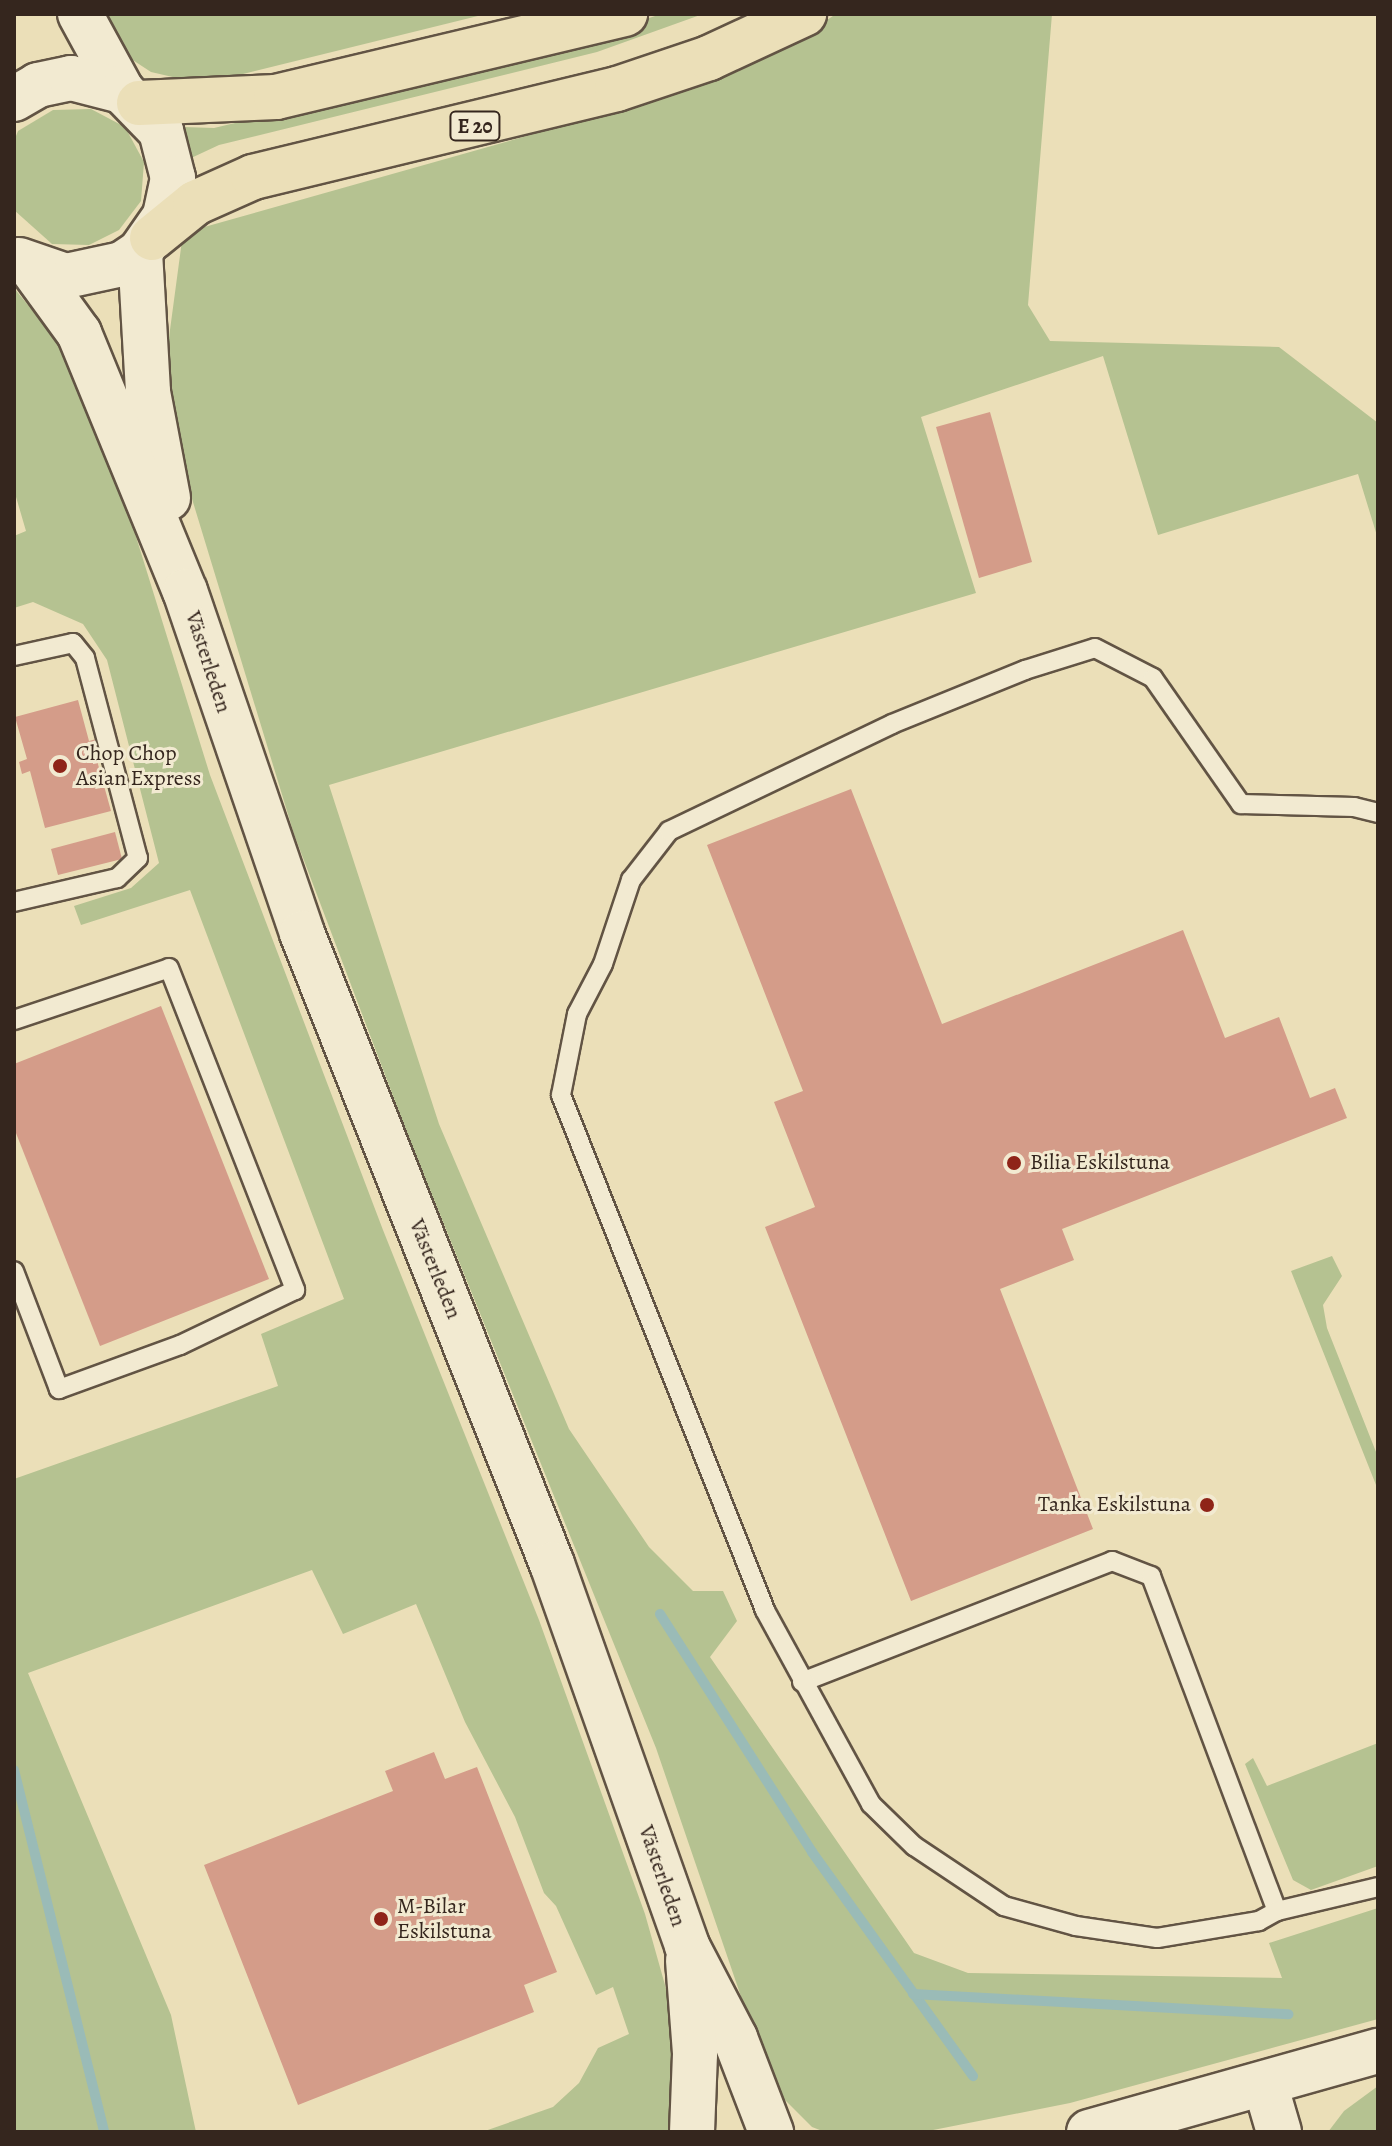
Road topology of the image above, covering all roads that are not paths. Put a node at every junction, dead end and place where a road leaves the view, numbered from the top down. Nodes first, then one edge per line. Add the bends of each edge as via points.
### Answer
1 (80, 14) edge
2 (625, 14) edge
3 (804, 14) edge
4 (130, 97) junction
5 (14, 99) edge
6 (146, 245) junction
7 (23, 262) edge
8 (185, 591) junction
9 (14, 656) edge
10 (1378, 813) edge
11 (14, 902) edge
12 (14, 1020) edge
13 (14, 1271) edge
14 (802, 1682) junction
15 (1378, 1887) edge
16 (1277, 1911) junction
17 (687, 1946) junction
18 (1378, 2051) edge
19 (1265, 2084) junction
20 (692, 2132) edge
21 (771, 2132) edge
22 (1089, 2132) edge
23 (1279, 2132) edge

1 - 4 main road
2 - 4 highway via 276,97
3 - 6 highway, E 20 via 709,58 617,89 253,177 195,203
4 - 5 main road via 71,78 38,85
4 - 6 main road via 161,131 173,178 165,216
6 - 7 main road via 122,264 85,276
6 - 8 main road, Västerleden via 148,392
7 - 8 main road, Västerleden via 79,333
8 - 17 main road, Västerleden via 302,933 552,1564
9 - 11 lane via 73,643 85,658 138,858 117,878
10 - 14 lane via 1354,807 1241,804 1153,678 1095,648 892,724 669,831 631,880 603,964 577,1014 561,1095 765,1610
12 - 13 lane via 169,968 295,1290 180,1345 59,1389
14 - 16 lane via 871,1804 914,1846 1004,1906 1076,1926 1157,1938 1259,1921
14 - 16 lane via 1112,1561 1151,1576
15 - 16 lane
17 - 20 main road, Västerleden via 695,2054
17 - 21 main road, Västerleden via 735,2038
18 - 19 main road
19 - 22 main road
19 - 23 main road

